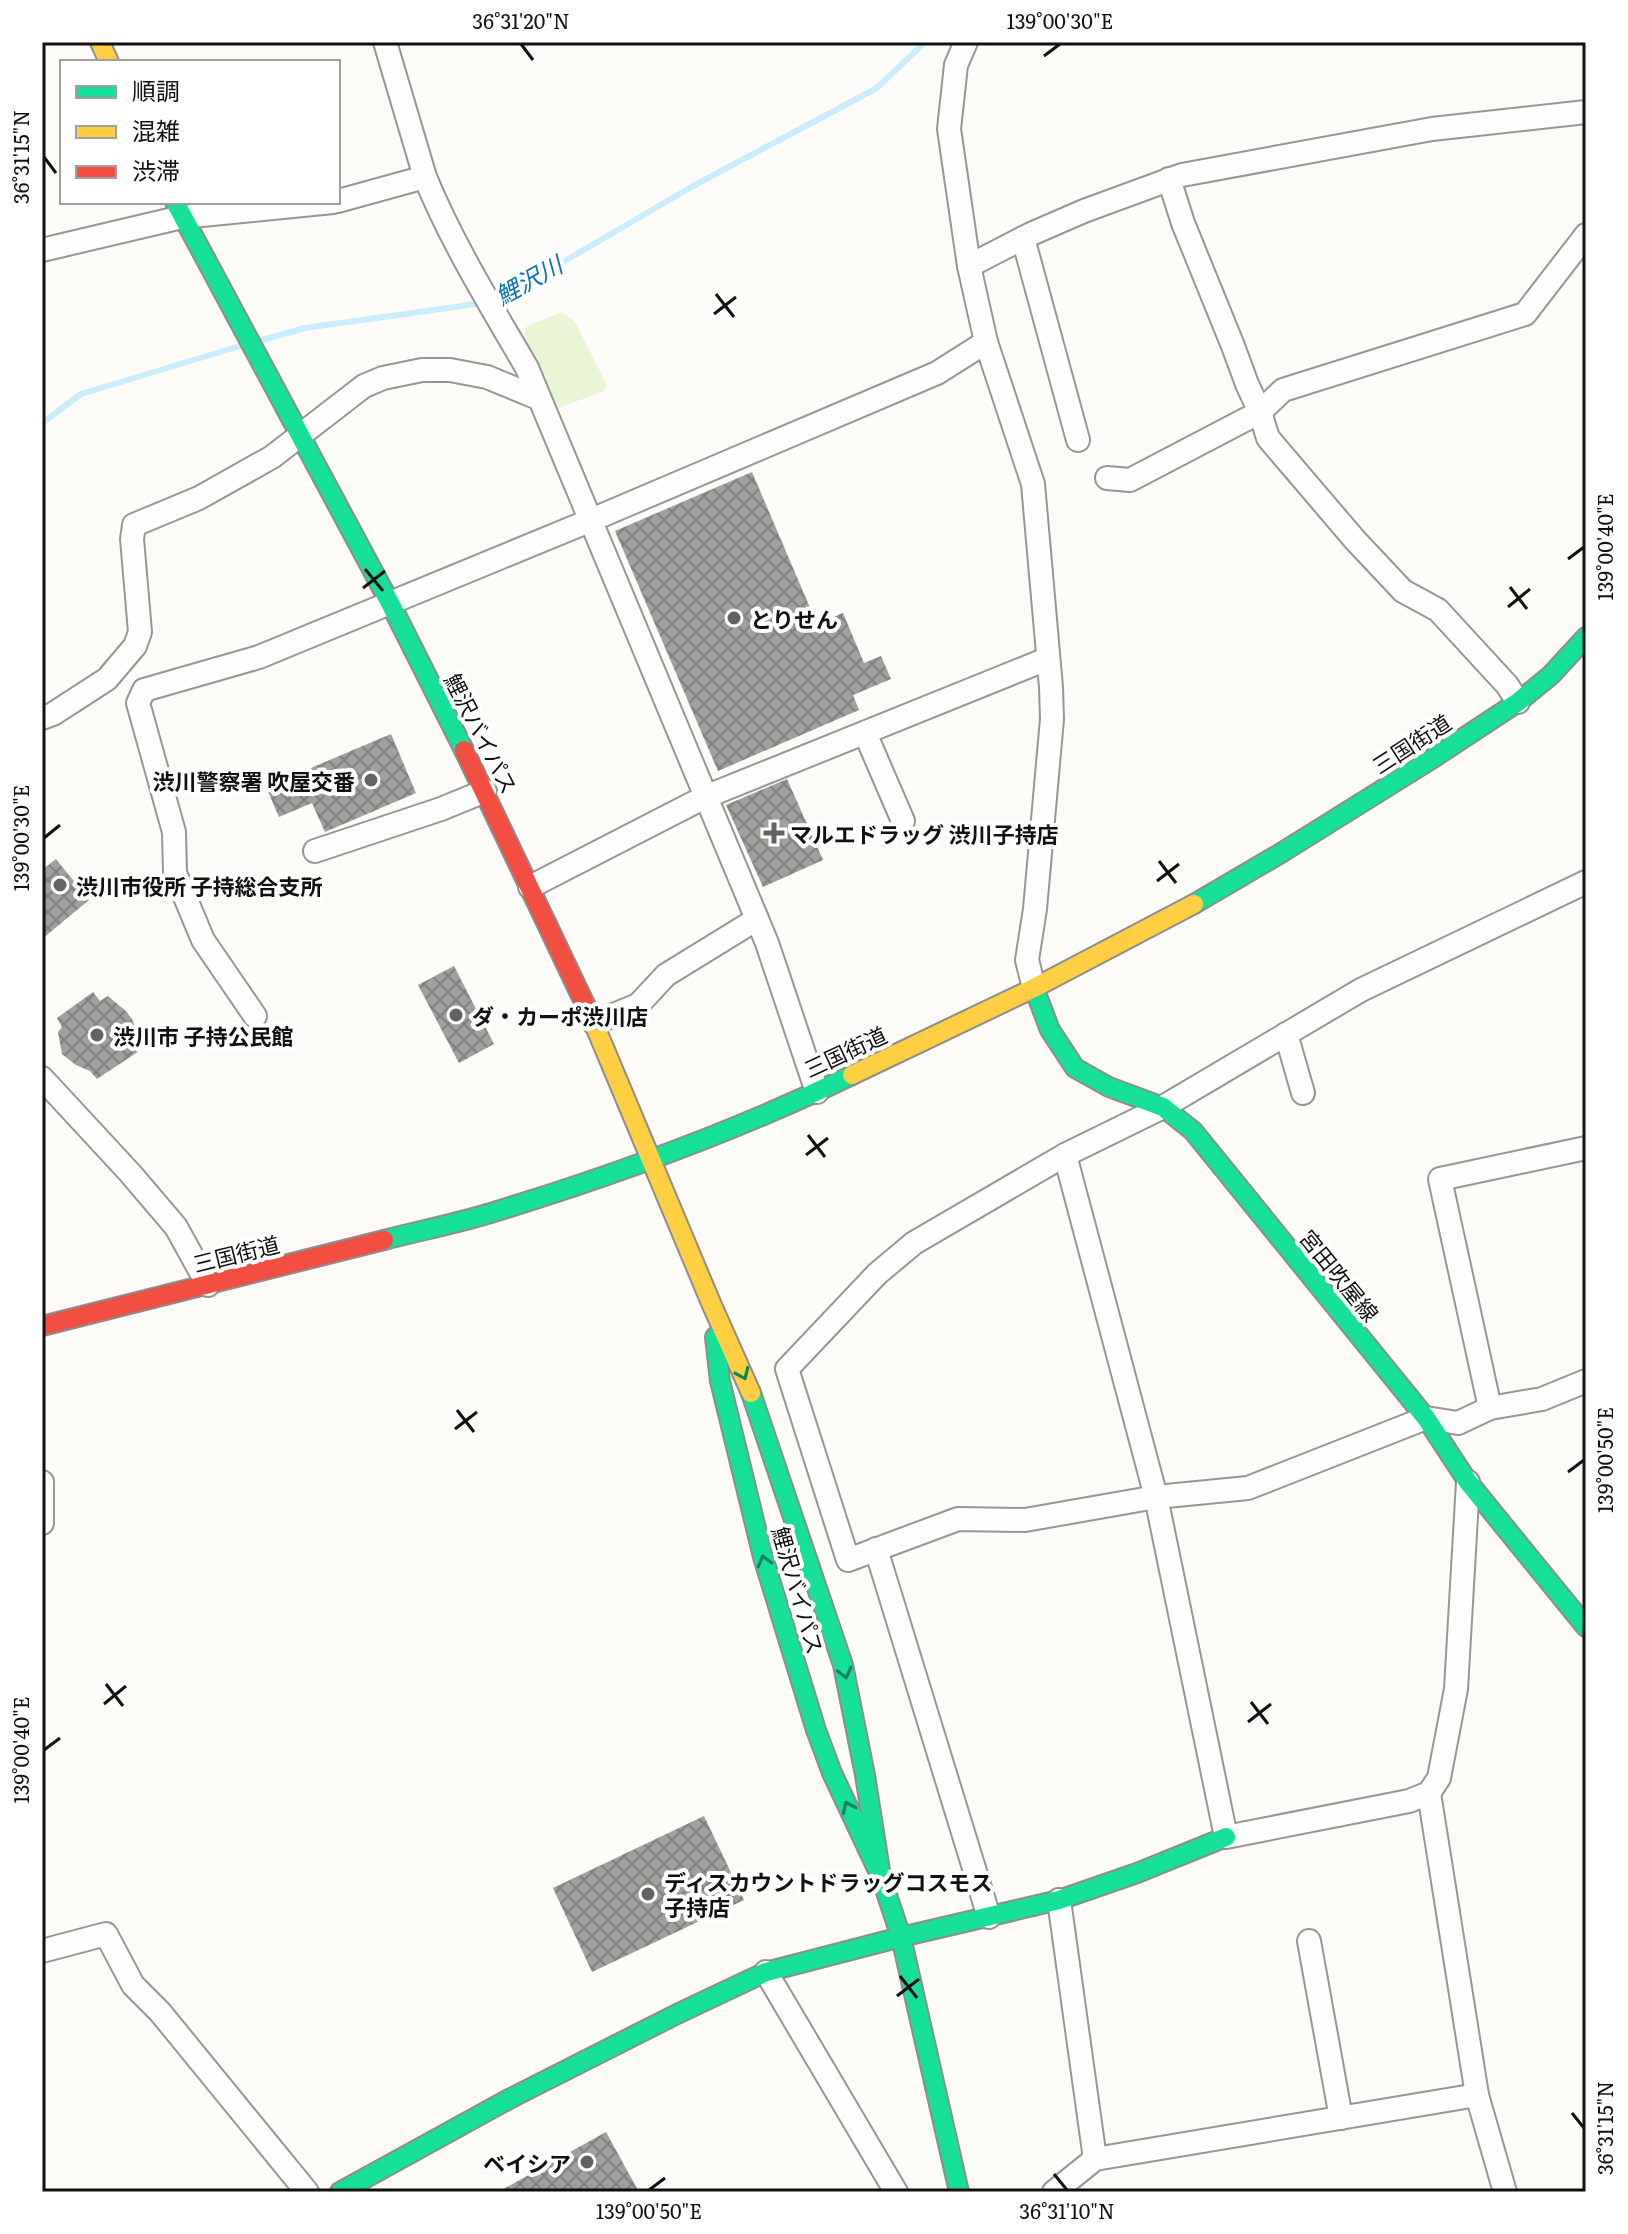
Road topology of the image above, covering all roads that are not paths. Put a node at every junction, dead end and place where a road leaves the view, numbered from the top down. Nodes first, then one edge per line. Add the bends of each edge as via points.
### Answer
1 (385, 42) edge
2 (966, 42) edge
3 (1586, 112) edge
4 (425, 177) junction
5 (1169, 179) junction
6 (340, 200) edge
7 (284, 204) edge
8 (179, 210) edge
9 (1586, 235) edge
10 (1023, 238) junction
11 (42, 250) edge
12 (969, 266) junction
13 (986, 342) junction
14 (538, 398) junction
15 (1260, 412) junction
16 (299, 436) junction
17 (1078, 440) dead end
18 (1107, 478) dead end
19 (589, 521) junction
20 (390, 603) junction
21 (1586, 637) edge
22 (1047, 659) junction
23 (1518, 702) junction
24 (42, 718) edge
25 (865, 733) junction
26 (485, 791) junction
27 (705, 797) junction
28 (903, 821) dead end
29 (315, 851) dead end
30 (1586, 882) edge
31 (530, 887) junction
32 (757, 919) junction
33 (1034, 988) junction
34 (255, 1016) dead end
35 (594, 1023) junction
36 (1286, 1034) junction
37 (42, 1078) edge
38 (817, 1092) junction
39 (1303, 1093) dead end
40 (1163, 1107) junction
41 (1586, 1148) edge
42 (1065, 1155) junction
43 (653, 1159) junction
44 (208, 1285) junction
45 (711, 1303) junction
46 (42, 1326) edge
47 (1586, 1381) edge
48 (1490, 1408) junction
49 (1426, 1418) junction
50 (42, 1482) edge
51 (1468, 1482) junction
52 (1156, 1497) junction
53 (42, 1523) edge
54 (876, 1549) junction
55 (1586, 1627) edge
56 (1429, 1793) junction
57 (1226, 1837) junction
58 (881, 1877) junction
59 (1059, 1900) junction
60 (989, 1917) junction
61 (901, 1937) junction
62 (1309, 1941) dead end
63 (42, 1951) edge
64 (766, 1972) junction
65 (1477, 2095) junction
66 (1341, 2118) junction
67 (1095, 2159) junction
68 (307, 2192) edge
69 (340, 2192) edge
70 (896, 2192) edge
71 (959, 2192) edge
72 (1054, 2192) edge
73 (1505, 2192) edge

1 - 4 street
2 - 12 street via 956,65 949,129
3 - 5 street via 1432,129
4 - 6 street
4 - 14 street
5 - 10 street
5 - 15 street
7 - 8 street
8 - 11 street
8 - 16 main road, 鯉沢バイパス
9 - 15 street via 1525,314 1283,390
10 - 12 street
10 - 17 street
12 - 13 street
13 - 19 street via 937,373
13 - 22 street via 1033,484
14 - 16 street via 487,377 422,370 400,373 364,386
14 - 19 street
15 - 18 street via 1130,480
15 - 23 street via 1268,438 1355,540 1403,591 1438,610
16 - 20 main road, 鯉沢バイパス
16 - 24 street via 199,498 134,525 140,632 135,646 107,679
19 - 20 street
19 - 27 street
20 - 26 main road, 鯉沢バイパス
20 - 34 street via 259,657 144,690 138,703 174,832 175,873 203,940
21 - 23 main road, 三国街道
22 - 25 street
22 - 33 street via 1052,719 1027,960
23 - 33 main road, 三国街道 via 1281,853
25 - 27 street
25 - 28 street
26 - 29 street
26 - 31 main road, 鯉沢バイパス
27 - 31 street
27 - 32 street
30 - 36 street via 1361,990
31 - 35 main road, 鯉沢バイパス
32 - 35 street via 666,975 638,1005
32 - 38 street
33 - 38 main road, 三国街道
33 - 40 main road, 宮田吹屋線 via 1050,1030 1075,1068
35 - 43 main road, 鯉沢バイパス
36 - 39 street
36 - 40 street
37 - 44 street via 176,1227
38 - 43 main road, 三国街道
40 - 42 street
40 - 49 main road, 宮田吹屋線 via 1193,1131
41 - 48 street via 1440,1179
42 - 52 street
42 - 54 street via 914,1243 877,1274 787,1369 848,1560
43 - 44 main road, 三国街道 via 495,1212
43 - 45 main road, 鯉沢バイパス
44 - 46 main road, 三国街道
45 -> 58 main road, 鯉沢バイパス via 750,1389 843,1665
58 -> 45 main road, 鯉沢バイパス via 816,1730 763,1557 720,1381
47 - 48 street via 1542,1399
48 - 49 street via 1458,1423
49 - 51 main road, 宮田吹屋線
49 - 52 street via 1248,1488
50 - 53 street
51 - 55 main road, 宮田吹屋線
51 - 56 street via 1456,1689 1439,1778
52 - 54 street via 1025,1520 958,1519
52 - 57 street
54 - 60 street
56 - 57 street
56 - 65 street
57 - 59 main road
58 - 61 main road, 鯉沢バイパス
59 - 60 main road
59 - 67 street
60 - 61 main road
61 - 64 main road
61 - 71 main road, 鯉沢バイパス
62 - 66 street
63 - 68 street via 106,1934 133,1985
64 - 69 main road via 511,2098
64 - 70 street
65 - 66 street
65 - 73 street
66 - 67 street
67 - 72 street

